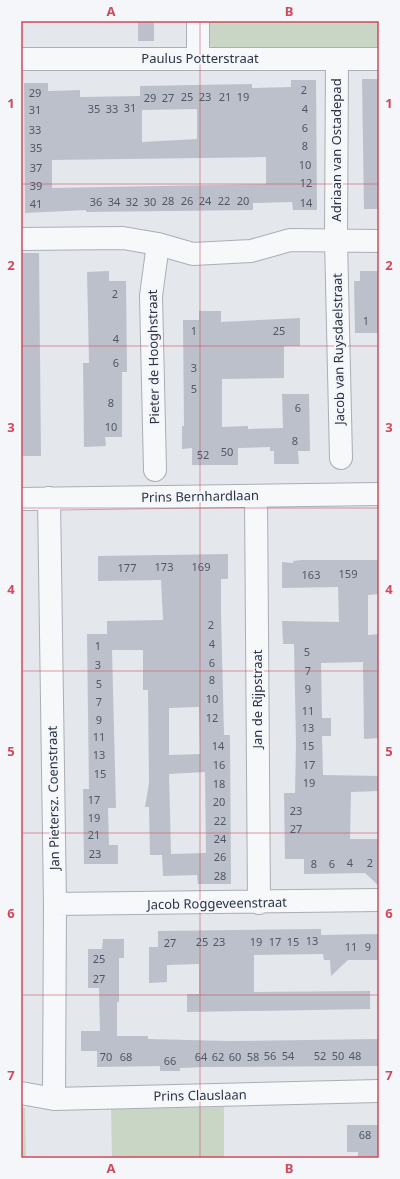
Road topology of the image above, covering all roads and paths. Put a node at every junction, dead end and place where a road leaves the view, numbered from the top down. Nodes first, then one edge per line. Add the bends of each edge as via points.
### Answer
1 (198, 21) edge
2 (198, 58) junction
3 (21, 59) edge
4 (337, 59) junction
5 (379, 59) edge
6 (21, 239) edge
7 (336, 240) junction
8 (379, 241) edge
9 (158, 244) junction
10 (341, 458) dead end
11 (155, 470) dead end
12 (379, 494) edge
13 (256, 496) junction
14 (49, 498) junction
15 (21, 499) edge
16 (379, 900) edge
17 (259, 903) junction
18 (55, 904) junction
19 (379, 1091) edge
20 (21, 1093) edge
21 (54, 1099) junction

1 - 2 street
2 - 3 street, Paulus Potterstraat
2 - 4 street, Paulus Potterstraat
4 - 5 street, Paulus Potterstraat
4 - 7 street, Adriaan van Ostadepad
6 - 9 street via 123,238
7 - 8 street
7 - 9 street via 290,240 251,251 193,254
7 - 10 street, Jacob van Ruysdaelstraat
9 - 11 street, Pieter de Hooghstraat via 151,296
12 - 13 street, Prins Bernhardlaan
13 - 14 street, Prins Bernhardlaan
13 - 17 street, Jan de Rijpstraat
14 - 15 street, Prins Bernhardlaan
14 - 18 street, Jan Pietersz. Coenstraat
16 - 17 street, Jacob Roggeveenstraat
17 - 18 street, Jacob Roggeveenstraat
18 - 21 street, Jan Pietersz. Coenstraat
19 - 21 street, Prins Clauslaan
20 - 21 street, Prins Clauslaan

